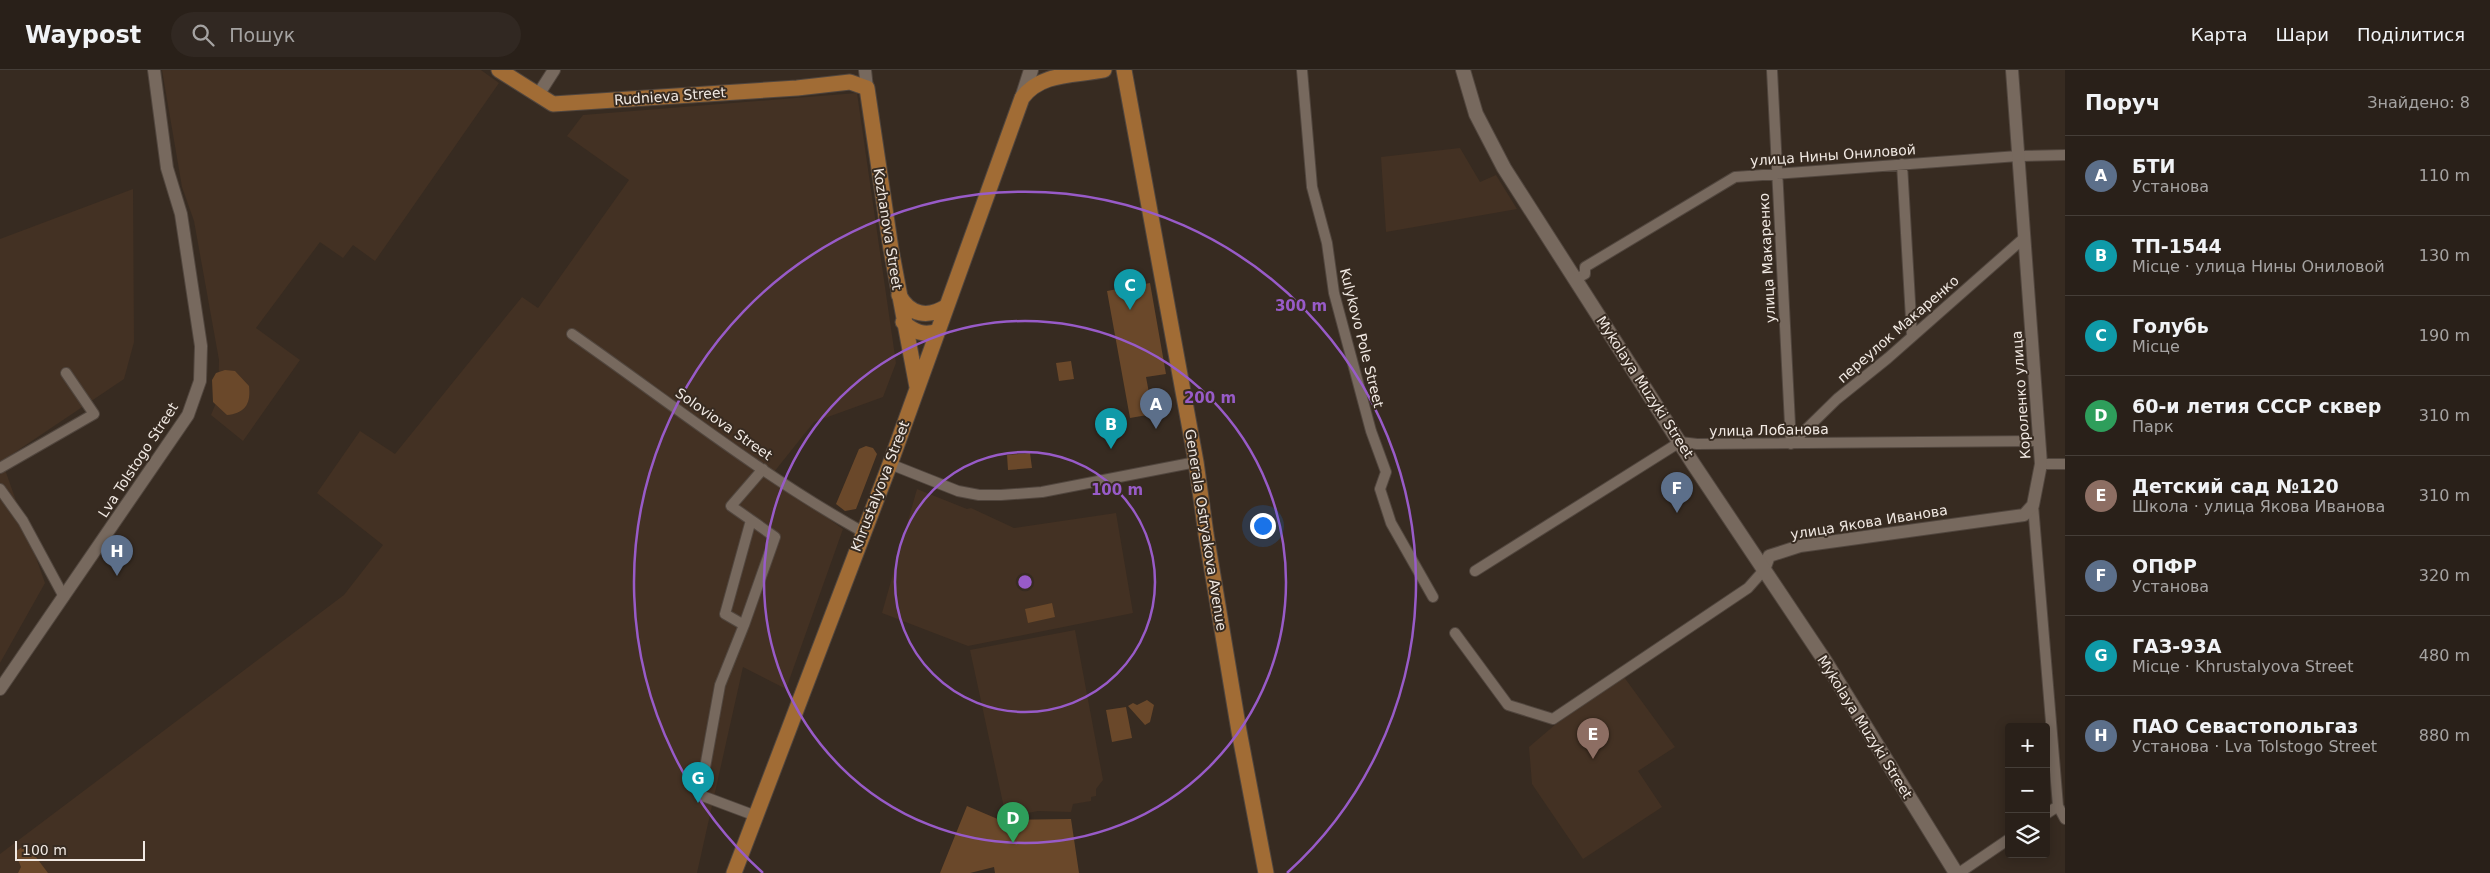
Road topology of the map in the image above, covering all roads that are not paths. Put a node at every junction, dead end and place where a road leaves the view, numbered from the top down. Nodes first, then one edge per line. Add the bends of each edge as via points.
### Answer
1 (154, 70) edge
2 (499, 70) edge
3 (554, 70) edge
4 (1031, 70) edge
5 (1102, 70) edge
6 (1124, 70) edge
7 (1302, 70) edge
8 (1463, 70) edge
9 (1772, 70) edge
10 (2012, 70) edge
11 (866, 77) edge
12 (538, 95) junction
13 (1022, 98) junction
14 (2065, 155) edge
15 (2018, 156) junction
16 (1902, 164) junction
17 (1776, 172) junction
18 (2024, 238) junction
19 (1576, 279) junction
20 (898, 293) junction
21 (947, 306) junction
22 (903, 322) junction
23 (938, 331) junction
24 (572, 334) dead end
25 (1912, 336) junction
26 (66, 373) dead end
27 (917, 387) junction
28 (2039, 441) junction
29 (1680, 442) junction
30 (1791, 444) junction
31 (1196, 462) junction
32 (890, 464) junction
33 (2041, 464) junction
34 (2065, 464) edge
35 (0, 468) edge
36 (763, 469) junction
37 (0, 489) edge
38 (2033, 505) junction
39 (751, 520) junction
40 (863, 532) junction
41 (1764, 570) junction
42 (1475, 571) dead end
43 (64, 597) junction
44 (1433, 597) dead end
45 (744, 625) junction
46 (1455, 633) dead end
47 (0, 689) edge
48 (2058, 806) junction
49 (2048, 813) edge
50 (756, 816) junction
51 (2065, 819) edge
52 (2005, 842) edge
53 (734, 873) edge
54 (1266, 873) edge
55 (1957, 873) edge

1 - 43 street, Lva Tolstogo Street via 167,168 181,214 201,346 200,381 188,415
2 - 12 main road, Rudnieva Street
3 - 12 street
4 - 13 main road, Khrustalyova Street
5 - 13 main road via 1046,80 1032,86
6 - 31 main road, Generala Ostryakova Avenue
7 - 44 street, Kulykovo Pole Street via 1312,187 1339,310 1371,431 1386,472 1380,489 1391,523
8 - 19 main road, Mykolaya Muzyki Street via 1476,114 1490,145
9 - 17 street, улица Макаренко
10 - 15 street, Короленко улица
11 - 12 main road, Rudnieva Street via 797,88 553,104
11 - 20 main road, Kozhanova Street
13 - 21 main road, Khrustalyova Street
14 - 15 street, улица Нины Ониловой
15 - 16 street, улица Нины Ониловой
15 - 18 street, Короленко улица
16 - 17 street, улица Нины Ониловой
16 - 25 street
17 - 19 street, улица Нины Ониловой via 1735,177 1585,267 1585,274
17 - 30 street, улица Макаренко
18 - 25 street, переулок Макаренко
18 - 28 street, Короленко улица
19 - 29 main road, Mykolaya Muzyki Street
20 - 21 main road via 908,308 925,315 937,313
20 - 22 main road, Kozhanova Street
21 - 23 main road, Khrustalyova Street
22 - 23 main road via 920,333
22 - 27 main road, Kozhanova Street
23 - 27 main road, Khrustalyova Street
24 - 36 street, Soloviova Street
25 - 30 street, переулок Макаренко via 1837,399
26 - 35 street via 94,414
27 - 32 main road, Khrustalyova Street
28 - 30 street, улица Лобанова
28 - 33 street, Короленко улица
29 - 30 street, улица Лобанова
29 - 41 main road, Mykolaya Muzyki Street
29 - 42 street
31 - 32 street via 1042,492 1000,495 958,491
31 - 54 main road, Generala Ostryakova Avenue via 1239,731
32 - 40 main road, Khrustalyova Street
33 - 34 street
33 - 38 street, Короленко улица
36 - 39 street via 732,506
36 - 40 street, Soloviova Street via 828,513
37 - 43 street via 23,521
38 - 41 street, улица Якова Иванова via 2024,515 1800,546 1769,556
38 - 48 street, Короленко улица
39 - 45 street via 725,614
39 - 45 street via 775,537
40 - 50 main road, Khrustalyova Street
41 - 46 street, улица Якова Иванова via 1748,588 1553,719 1508,705
41 - 55 main road, Mykolaya Muzyki Street via 1825,661
43 - 47 street, Lva Tolstogo Street
45 - 50 street via 720,685 700,794
48 - 49 street
48 - 51 street, Короленко улица
50 - 53 main road, Khrustalyova Street
52 - 55 street

